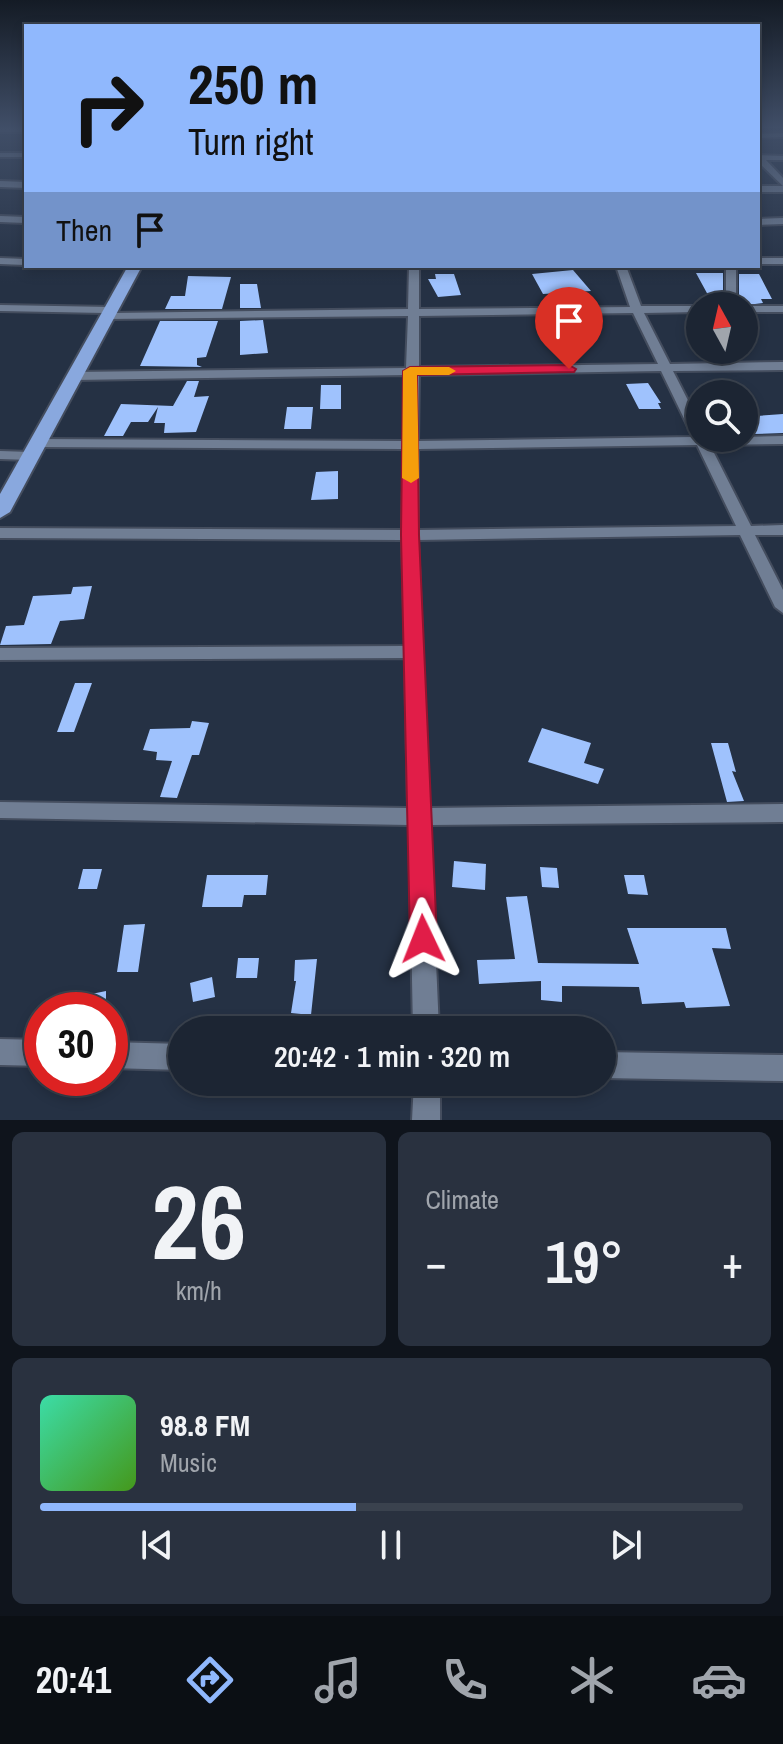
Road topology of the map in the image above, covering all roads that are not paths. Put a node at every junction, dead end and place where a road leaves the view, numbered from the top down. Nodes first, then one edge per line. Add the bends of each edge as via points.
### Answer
1 (0, 184) edge
2 (24, 185) edge
3 (783, 186) edge
4 (760, 189) edge
5 (0, 219) edge
6 (24, 220) edge
7 (783, 221) edge
8 (760, 222) edge
9 (0, 261) edge
10 (760, 261) edge
11 (783, 261) edge
12 (24, 262) edge
13 (134, 268) edge
14 (414, 268) edge
15 (622, 268) edge
16 (731, 268) edge
17 (731, 292) edge
18 (0, 308) edge
19 (636, 308) junction
20 (686, 309) edge
21 (758, 309) edge
22 (783, 309) edge
23 (411, 311) junction
24 (109, 313) junction
25 (783, 366) edge
26 (665, 368) junction
27 (410, 371) junction
28 (74, 376) junction
29 (686, 409) edge
30 (686, 439) edge
31 (758, 440) edge
32 (783, 440) edge
33 (411, 445) junction
34 (34, 449) junction
35 (707, 452) edge
36 (0, 455) edge
37 (0, 512) edge
38 (746, 530) junction
39 (783, 530) edge
40 (0, 533) edge
41 (410, 535) junction
42 (783, 607) edge
43 (414, 652) junction
44 (0, 654) edge
45 (0, 810) edge
46 (783, 813) edge
47 (420, 817) junction
48 (426, 1016) edge
49 (0, 1052) edge
50 (24, 1053) edge
51 (128, 1056) edge
52 (168, 1057) edge
53 (616, 1065) edge
54 (783, 1068) edge
55 (427, 1096) edge
56 (426, 1120) edge

1 - 2 street
3 - 4 street
5 - 6 street
7 - 8 street
9 - 12 street
10 - 11 street
13 - 24 highway
14 - 23 street
15 - 19 street
16 - 17 street
18 - 24 street
19 - 20 street
19 - 23 street
19 - 26 street
21 - 22 street
23 - 24 street
23 - 27 street
24 - 28 highway
25 - 26 street
26 - 27 street
26 - 29 street
27 - 28 street
27 - 33 street
28 - 34 highway
30 - 33 street
31 - 32 street
33 - 34 street
33 - 41 street
34 - 36 street
34 - 37 highway
35 - 38 street
38 - 39 street
38 - 41 street
38 - 42 street
40 - 41 street
41 - 43 street
43 - 44 street
43 - 47 street
45 - 47 street
46 - 47 street
47 - 48 street
49 - 50 street
51 - 52 street
53 - 54 street
55 - 56 street

